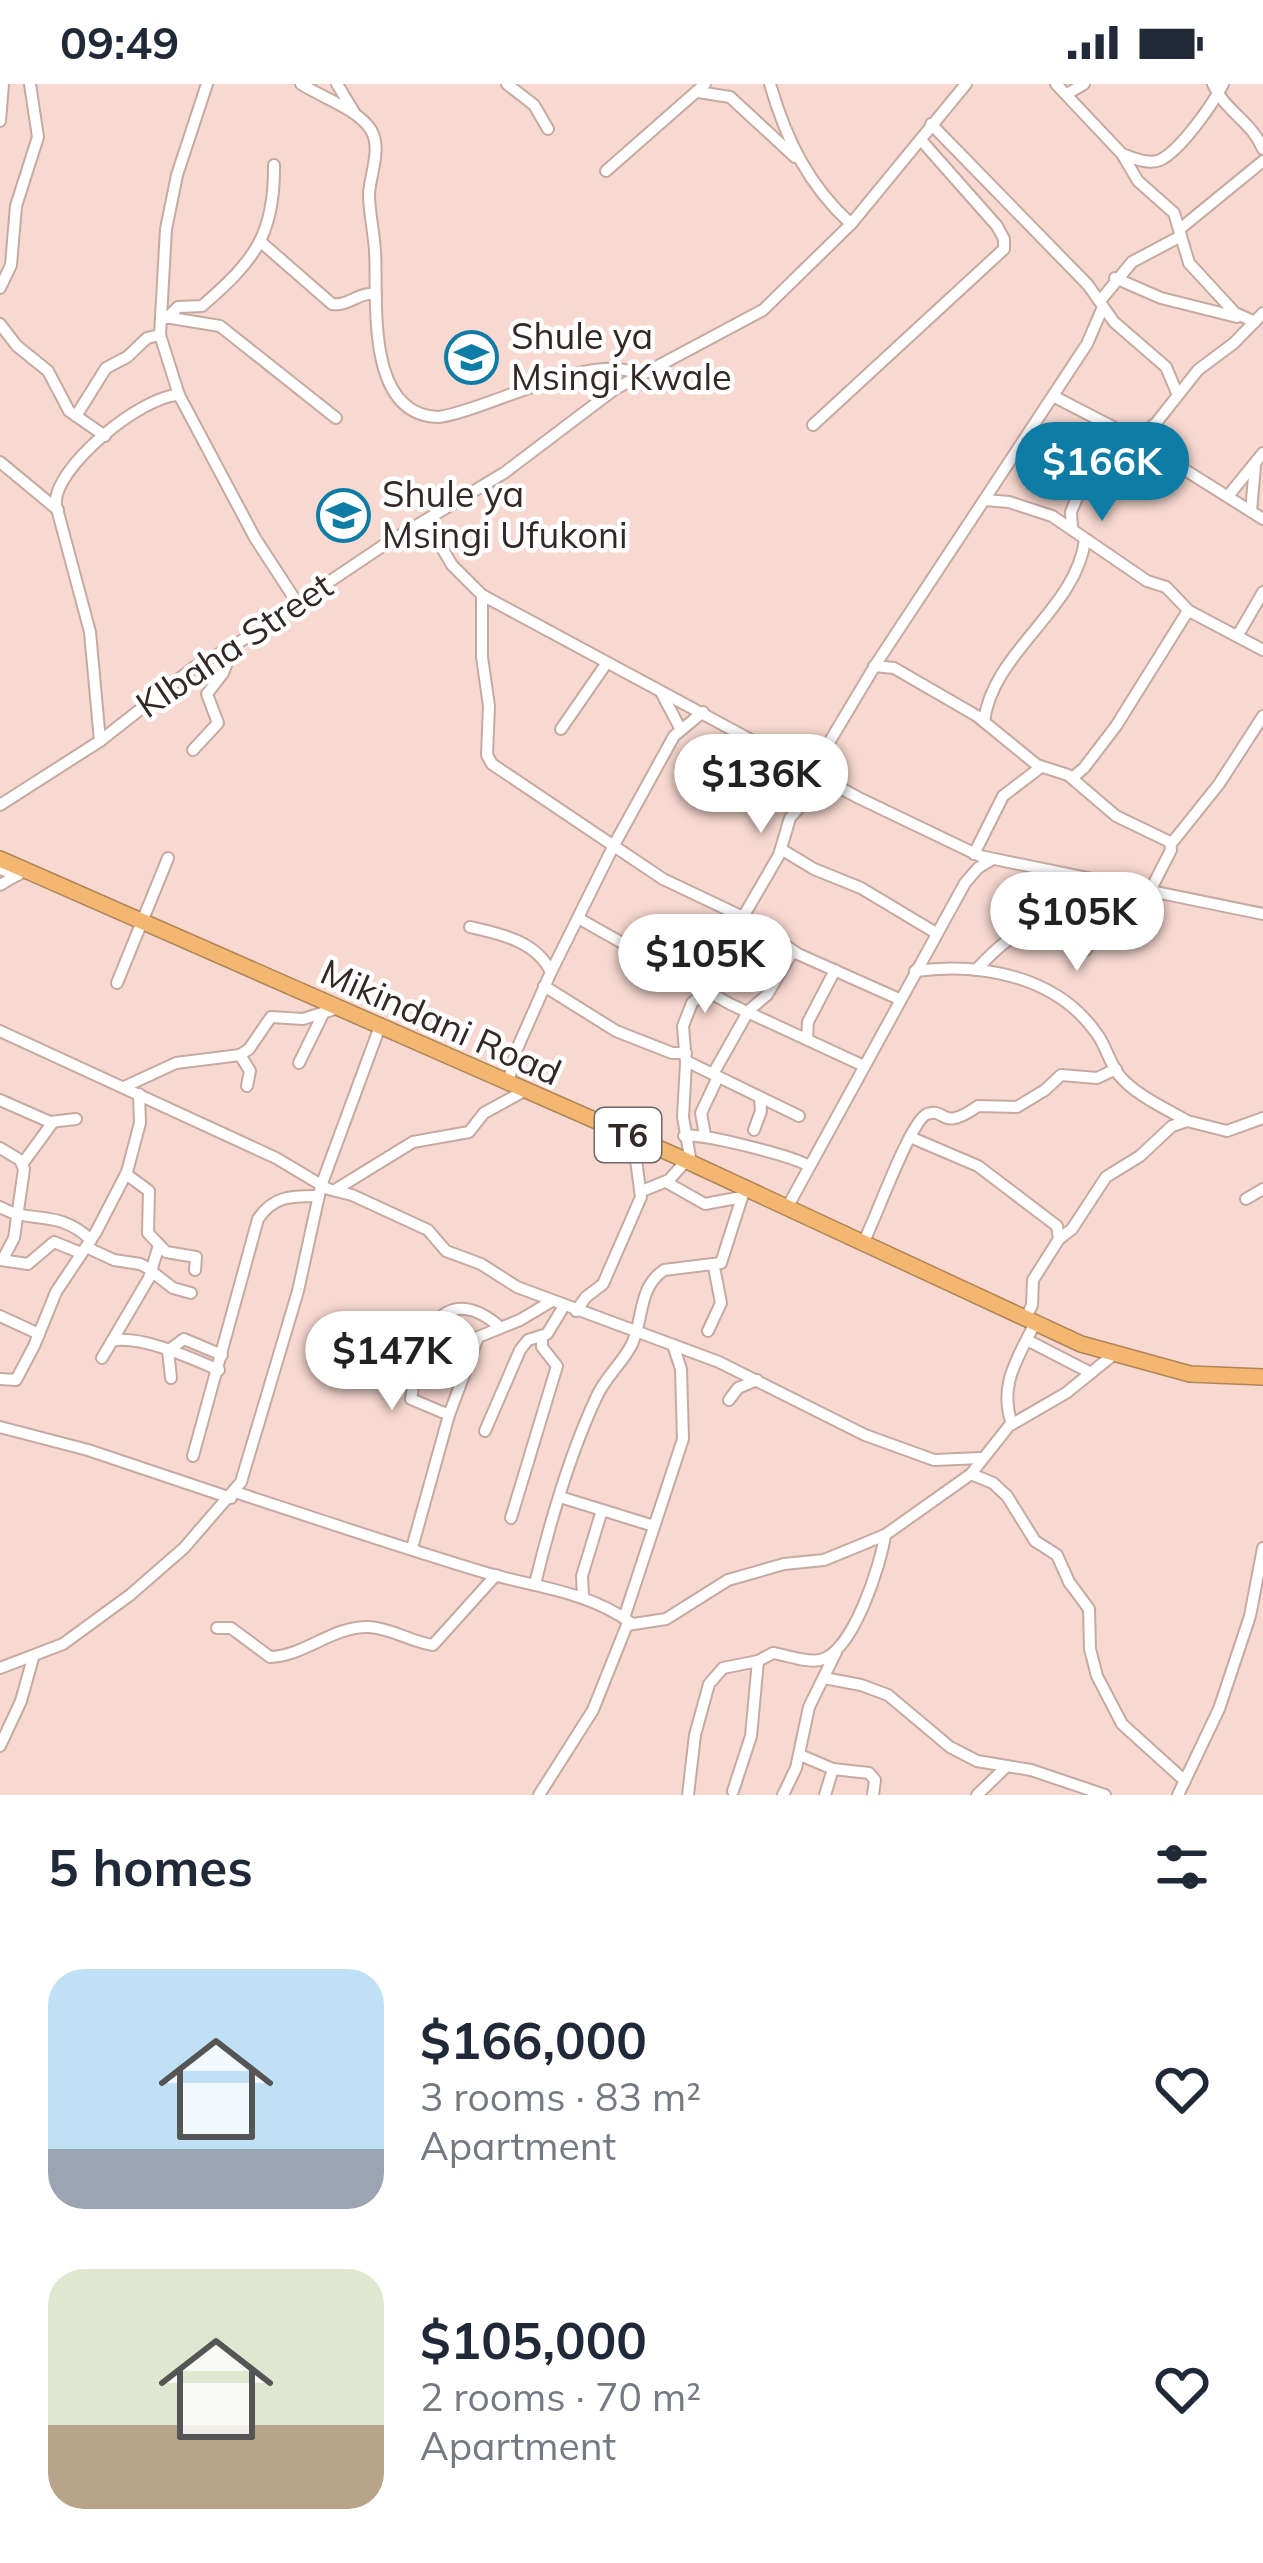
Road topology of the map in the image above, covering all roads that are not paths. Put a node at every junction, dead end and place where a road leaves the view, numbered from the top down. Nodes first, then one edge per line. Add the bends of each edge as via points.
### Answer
1 (3, 84) edge
2 (30, 84) edge
3 (338, 84) edge
4 (507, 84) edge
5 (770, 84) edge
6 (1056, 84) edge
7 (1084, 84) edge
8 (304, 85) edge
9 (962, 86) edge
10 (201, 87) edge
11 (702, 88) edge
12 (1218, 88) edge
13 (1067, 94) junction
14 (358, 117) junction
15 (0, 121) edge
16 (931, 124) junction
17 (548, 129) dead end
18 (921, 140) junction
19 (1122, 154) junction
20 (1262, 157) edge
21 (797, 159) junction
22 (274, 165) dead end
23 (605, 171) dead end
24 (851, 224) junction
25 (1181, 232) junction
26 (262, 243) junction
27 (1115, 278) junction
28 (0, 288) edge
29 (376, 295) junction
30 (1102, 304) junction
31 (164, 317) junction
32 (1236, 317) junction
33 (1259, 317) edge
34 (0, 324) edge
35 (160, 335) junction
36 (1234, 343) junction
37 (640, 376) junction
38 (1178, 393) junction
39 (179, 395) junction
40 (1052, 396) junction
41 (76, 416) junction
42 (336, 418) dead end
43 (813, 425) dead end
44 (105, 436) junction
45 (1136, 439) junction
46 (1259, 458) edge
47 (3, 466) edge
48 (1228, 496) junction
49 (986, 500) junction
50 (58, 510) junction
51 (1251, 511) junction
52 (1263, 519) edge
53 (426, 521) junction
54 (1072, 529) junction
55 (1085, 540) junction
56 (1263, 592) edge
57 (482, 595) junction
58 (296, 601) junction
59 (1190, 613) junction
60 (1238, 635) junction
61 (235, 645) junction
62 (1263, 650) edge
63 (606, 664) junction
64 (874, 666) junction
65 (659, 689) junction
66 (703, 712) junction
67 (1263, 716) edge
68 (984, 722) junction
69 (680, 728) junction
70 (561, 729) dead end
71 (100, 741) junction
72 (194, 750) dead end
73 (1041, 767) junction
74 (814, 772) junction
75 (1072, 778) junction
76 (0, 805) edge
77 (1172, 844) junction
78 (614, 845) junction
79 (781, 849) junction
80 (974, 854) junction
81 (168, 858) dead end
82 (0, 859) edge
83 (992, 860) junction
84 (0, 869) edge
85 (21, 873) junction
86 (0, 885) edge
87 (1120, 886) junction
88 (1150, 891) junction
89 (1263, 914) edge
90 (743, 916) junction
91 (578, 918) junction
92 (140, 922) junction
93 (470, 927) dead end
94 (935, 933) junction
95 (793, 951) junction
96 (835, 970) junction
97 (976, 970) junction
98 (914, 971) junction
99 (550, 972) junction
100 (117, 983) dead end
101 (544, 986) junction
102 (707, 990) junction
103 (899, 999) junction
104 (330, 1011) junction
105 (747, 1012) junction
106 (379, 1029) junction
107 (0, 1031) edge
108 (807, 1039) junction
109 (240, 1055) junction
110 (686, 1057) junction
111 (298, 1063) dead end
112 (864, 1066) junction
113 (1116, 1070) junction
114 (715, 1076) junction
115 (248, 1085) dead end
116 (124, 1087) junction
117 (516, 1088) junction
118 (139, 1094) junction
119 (760, 1099) junction
120 (0, 1100) edge
121 (799, 1116) dead end
122 (1263, 1118) edge
123 (76, 1119) dead end
124 (1187, 1121) junction
125 (52, 1123) junction
126 (754, 1130) dead end
127 (705, 1135) junction
128 (684, 1136) junction
129 (910, 1137) junction
130 (633, 1138) junction
131 (0, 1148) edge
132 (688, 1162) junction
133 (23, 1163) junction
134 (808, 1166) junction
135 (125, 1174) junction
136 (666, 1182) junction
137 (335, 1190) junction
138 (1263, 1190) edge
139 (320, 1191) junction
140 (642, 1191) junction
141 (743, 1192) junction
142 (1246, 1199) dead end
143 (788, 1206) junction
144 (0, 1207) edge
145 (16, 1216) junction
146 (1059, 1239) junction
147 (863, 1243) junction
148 (159, 1245) junction
149 (86, 1247) junction
150 (2, 1260) edge
151 (714, 1267) junction
152 (195, 1270) dead end
153 (152, 1271) junction
154 (191, 1293) dead end
155 (564, 1306) junction
156 (0, 1316) edge
157 (1030, 1320) junction
158 (432, 1327) dead end
159 (500, 1327) junction
160 (637, 1330) junction
161 (708, 1331) dead end
162 (39, 1334) junction
163 (542, 1338) junction
164 (1027, 1340) junction
165 (112, 1342) junction
166 (672, 1343) junction
167 (201, 1345) junction
168 (168, 1350) junction
169 (222, 1355) junction
170 (1113, 1355) junction
171 (102, 1358) dead end
172 (192, 1359) junction
173 (416, 1369) dead end
174 (219, 1370) junction
175 (1091, 1373) junction
176 (1263, 1377) edge
177 (0, 1378) edge
178 (171, 1378) dead end
179 (757, 1380) junction
180 (729, 1400) dead end
181 (449, 1415) junction
182 (1012, 1424) junction
183 (0, 1427) edge
184 (485, 1431) dead end
185 (193, 1456) dead end
186 (981, 1458) junction
187 (971, 1474) junction
188 (233, 1495) junction
189 (560, 1497) junction
190 (602, 1510) junction
191 (511, 1518) dead end
192 (654, 1526) junction
193 (885, 1535) junction
194 (412, 1548) junction
195 (1263, 1548) edge
196 (496, 1576) junction
197 (535, 1584) junction
198 (583, 1598) junction
199 (1250, 1616) junction
200 (627, 1620) junction
201 (1263, 1622) edge
202 (217, 1628) dead end
203 (837, 1648) junction
204 (33, 1658) junction
205 (758, 1661) junction
206 (4, 1664) edge
207 (824, 1678) junction
208 (0, 1746) edge
209 (800, 1755) junction
210 (1007, 1766) junction
211 (833, 1769) junction
212 (1185, 1780) junction
213 (733, 1791) dead end
214 (539, 1795) edge
215 (688, 1795) edge
216 (783, 1795) edge
217 (825, 1795) edge
218 (873, 1795) edge
219 (977, 1795) edge
220 (1105, 1795) edge
221 (1178, 1795) edge

1 - 15 street
2 - 28 street via 38,137
3 - 14 street
4 - 17 street
5 - 21 street
6 - 13 street
7 - 13 street
8 - 14 street
9 - 16 street, KIbaha Street
10 - 31 street via 165,242
11 - 21 street via 730,97
11 - 23 street
12 - 19 street via 1162,159
12 - 20 street via 1254,131
13 - 19 street
14 - 29 street via 375,141 369,198
16 - 18 street, KIbaha Street
16 - 30 street
18 - 24 street, KIbaha Street
18 - 43 street via 997,226 1005,246
19 - 25 street
20 - 25 street
21 - 24 street
22 - 26 street
24 - 37 street, KIbaha Street via 763,310
25 - 27 street
25 - 32 street via 1186,259
26 - 29 street via 332,304
26 - 31 street via 202,306
27 - 30 street
27 - 32 street
29 - 37 street via 376,340 389,378 406,403 430,417 604,369
30 - 38 street via 1166,367
30 - 40 street via 1088,344
31 - 35 street
31 - 42 street via 220,326
32 - 33 street
32 - 36 street
33 - 36 street
34 - 41 street via 48,371
35 - 39 street
35 - 41 street via 106,368
36 - 38 street
37 - 53 street, KIbaha Street
38 - 45 street
39 - 44 street via 140,407
39 - 58 street
40 - 45 street
40 - 49 street
41 - 44 street
44 - 50 street via 58,485
45 - 48 street
45 - 54 street via 1083,483
46 - 48 street
46 - 51 street
47 - 50 street
48 - 51 street
49 - 54 street via 1037,510
49 - 64 street
50 - 71 street via 90,632
51 - 52 street
53 - 57 street
53 - 58 street, KIbaha Street
54 - 55 street
55 - 59 street via 1166,587
55 - 68 street via 1052,608 993,689
56 - 60 street
57 - 63 street
57 - 78 street via 488,760
58 - 61 street, KIbaha Street
59 - 60 street
59 - 75 street
60 - 62 street
61 - 71 street, KIbaha Street via 155,694
61 - 72 street via 207,694 218,723
63 - 65 street
63 - 70 street
64 - 68 street via 894,668
64 - 74 street
65 - 66 street
65 - 69 street
66 - 69 street
66 - 74 street
67 - 77 street
68 - 73 street
69 - 78 street
71 - 76 street, KIbaha Street
73 - 75 street
73 - 80 street via 1003,796
74 - 79 street
74 - 80 street
75 - 77 street via 1116,816
77 - 88 street
78 - 90 street
78 - 91 street
79 - 90 street
79 - 94 street
80 - 83 street
81 - 92 street
82 - 85 highway, Mikindani Road / T6
83 - 87 street
83 - 94 street via 970,875
84 - 85 street
85 - 86 street
85 - 92 highway, Mikindani Road / T6
87 - 88 street
87 - 97 street via 1086,950 1035,926
88 - 89 street
90 - 95 street
91 - 99 street
91 - 102 street
92 - 100 street
92 - 104 highway, Mikindani Road / T6
93 - 99 street via 522,944
94 - 98 street
95 - 96 street
95 - 105 street
96 - 103 street
96 - 108 street
97 - 98 street
97 - 113 street via 1024,979 1063,998 1100,1038
98 - 103 street
99 - 101 street
101 - 110 street via 616,1031
101 - 117 street via 516,1052
102 - 105 street
102 - 110 street via 684,1022
103 - 112 street
104 - 106 highway, Mikindani Road / T6
104 - 109 street via 271,1017
104 - 111 street
105 - 108 street
105 - 114 street
106 - 117 highway, Mikindani Road / T6
106 - 139 street
107 - 116 street
108 - 112 street
109 - 115 street
109 - 116 street via 176,1063
110 - 114 street
110 - 128 street
112 - 134 street
113 - 124 street
113 - 129 street via 1097,1078 1061,1075 1011,1109 978,1106 960,1120 926,1114
114 - 119 street
114 - 127 street via 701,1113
116 - 118 street
117 - 130 highway, Mikindani Road / T6
117 - 137 street via 469,1132 413,1142
118 - 135 street
118 - 139 street via 298,1169
119 - 121 street
119 - 126 street
120 - 125 street
122 - 124 street via 1217,1131
123 - 125 street
124 - 146 street via 1106,1177
125 - 133 street
127 - 128 street
127 - 134 street
128 - 132 street
129 - 146 street via 988,1172 1057,1226
129 - 147 street
130 - 132 highway, Mikindani Road / T6
130 - 140 street
131 - 133 street
132 - 136 street
132 - 141 highway, Mikindani Road / T6
133 - 145 street
134 - 143 street
135 - 148 street via 149,1191 147,1231
135 - 149 street
136 - 140 street
136 - 141 street via 705,1204
137 - 139 street
137 - 155 street via 428,1230 451,1254
138 - 142 street
139 - 169 street via 262,1211
139 - 188 street via 282,1351
140 - 155 street via 603,1284
141 - 143 highway, Mikindani Road / T6
141 - 151 street via 725,1259
143 - 147 highway, Mikindani Road / T6
144 - 145 street
145 - 149 street via 58,1219
145 - 150 street
146 - 157 street via 1034,1280
147 - 157 highway, Mikindani Road / T6
148 - 152 street via 196,1257
148 - 153 street
149 - 150 street via 54,1242 28,1264
149 - 153 street
149 - 162 street
151 - 160 street via 657,1274
151 - 161 street via 721,1303
153 - 154 street
153 - 165 street
155 - 159 street
155 - 160 street
155 - 163 street
156 - 162 street
157 - 164 street
157 - 170 highway, Mikindani Road / T6
158 - 159 street via 461,1308
159 - 181 street via 478,1337
160 - 166 street
160 - 189 street via 596,1396
162 - 177 street via 15,1381
163 - 184 street via 520,1349
163 - 191 street via 556,1372
164 - 175 street
164 - 182 street via 1006,1385
165 - 168 street
165 - 171 street
166 - 179 street
166 - 192 street via 684,1430
167 - 168 street via 181,1339
167 - 169 street
167 - 172 street
168 - 172 street
168 - 178 street
169 - 174 street
170 - 175 street
170 - 176 highway, Mikindani Road / T6 via 1190,1374
172 - 174 street
173 - 181 street via 411,1400
174 - 185 street
175 - 182 street
179 - 180 street
179 - 186 street via 934,1460
181 - 194 street
182 - 186 street
183 - 188 street
186 - 187 street
187 - 193 street
187 - 212 street via 1007,1496 1035,1541 1058,1555 1089,1609 1092,1660 1122,1724
188 - 194 street
188 - 204 street via 130,1595
189 - 190 street
189 - 197 street
190 - 192 street
190 - 198 street
192 - 200 street
193 - 200 street via 824,1560 728,1580 666,1619
193 - 203 street via 873,1583
194 - 196 street
195 - 199 street
196 - 197 street
196 - 202 street via 433,1646 365,1627 278,1658 231,1628
197 - 198 street
198 - 200 street
199 - 201 street
199 - 212 street
200 - 214 street via 588,1718
203 - 205 street via 815,1661 772,1652
203 - 207 street
204 - 206 street
204 - 208 street
205 - 213 street via 751,1736
205 - 215 street via 723,1669 709,1684
207 - 209 street
207 - 210 street via 888,1696 962,1754
209 - 211 street
209 - 216 street
210 - 219 street
210 - 220 street
211 - 217 street
211 - 218 street via 872,1774
212 - 221 street

